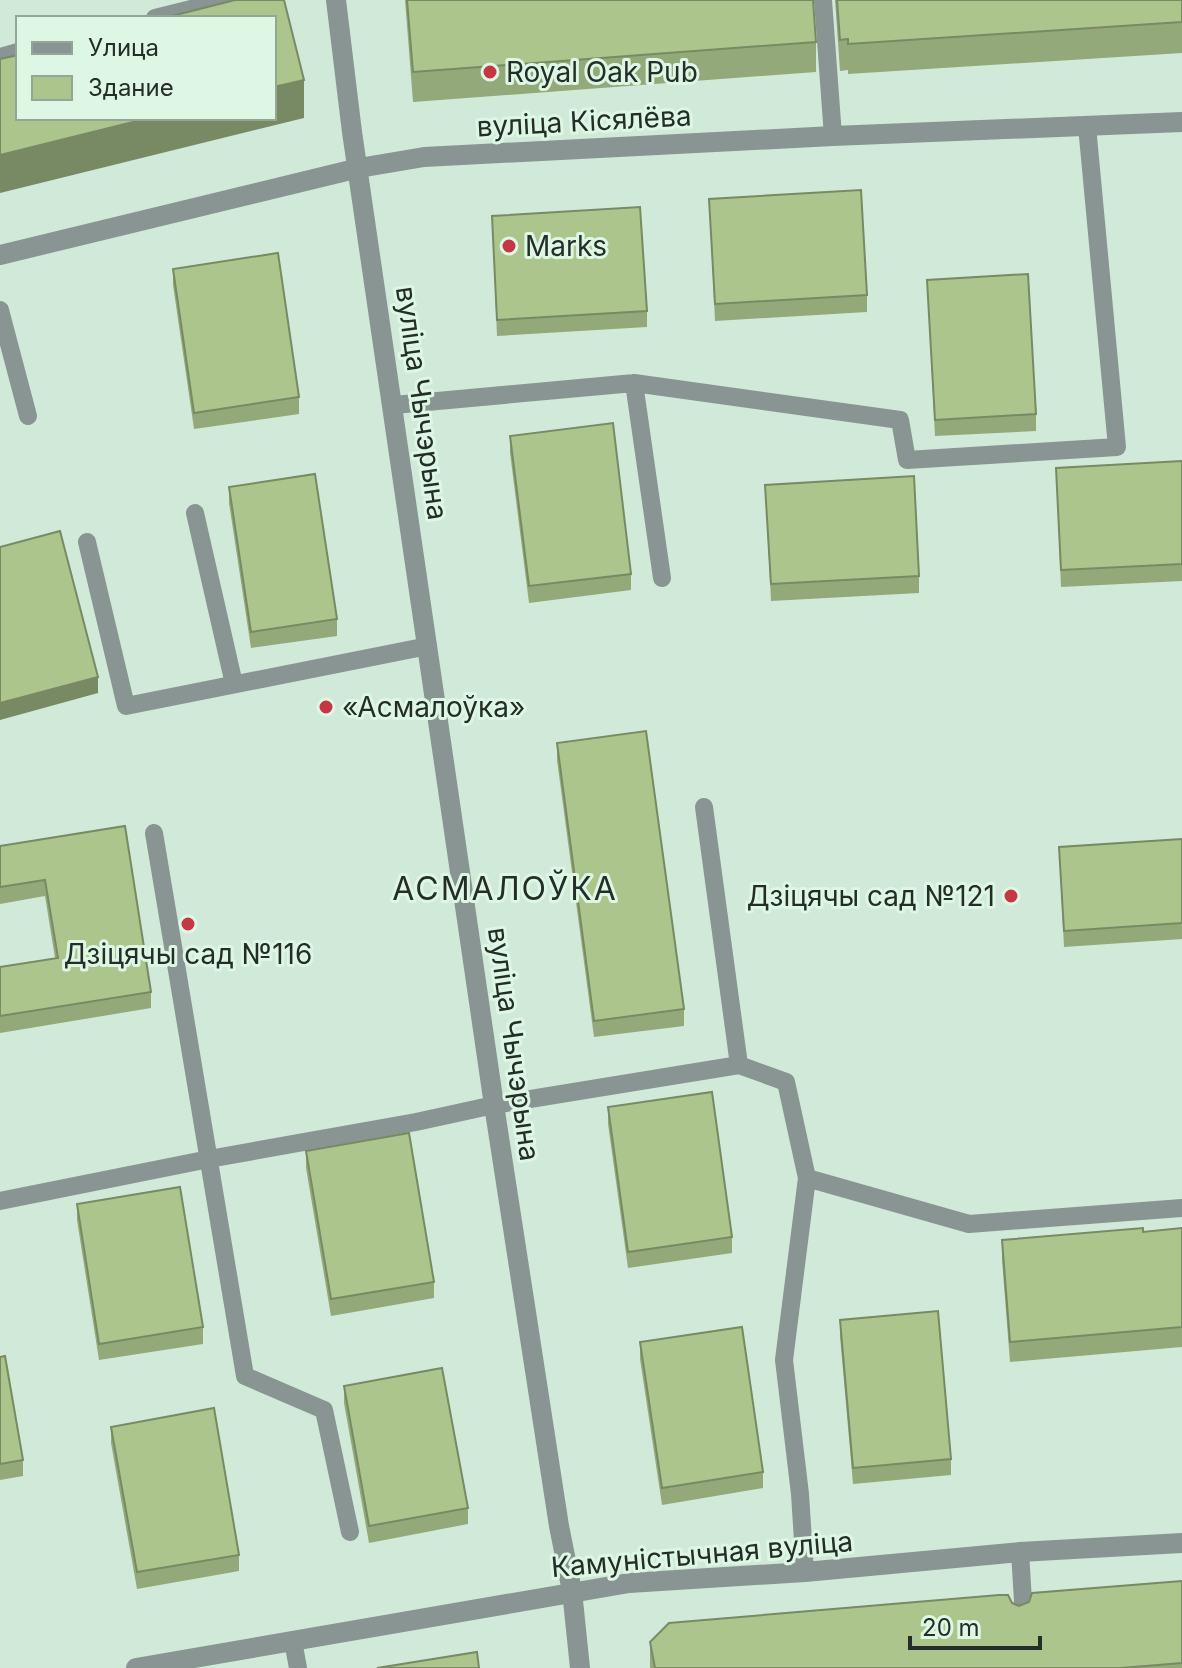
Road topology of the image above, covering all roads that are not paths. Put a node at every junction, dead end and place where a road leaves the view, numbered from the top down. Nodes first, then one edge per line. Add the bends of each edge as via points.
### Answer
1 (227, 0) edge
2 (336, 0) edge
3 (823, 0) edge
4 (163, 16) edge
5 (1182, 122) edge
6 (1087, 126) junction
7 (833, 136) junction
8 (359, 168) junction
9 (0, 255) edge
10 (0, 310) edge
11 (634, 383) junction
12 (394, 405) junction
13 (28, 416) dead end
14 (195, 513) dead end
15 (87, 542) dead end
16 (662, 578) dead end
17 (428, 646) junction
18 (234, 684) junction
19 (704, 807) dead end
20 (154, 833) dead end
21 (739, 1065) junction
22 (494, 1105) junction
23 (209, 1159) junction
24 (807, 1178) junction
25 (0, 1201) edge
26 (1182, 1208) edge
27 (350, 1532) dead end
28 (1182, 1543) edge
29 (1020, 1552) junction
30 (805, 1572) junction
31 (572, 1591) junction
32 (1020, 1624) edge
33 (293, 1641) junction
34 (136, 1668) edge
35 (298, 1668) edge
36 (580, 1668) edge

1 - 4 lane
2 - 8 street, вуліца Чычэрына
3 - 7 lane
5 - 6 street, вуліца Кісялёва
6 - 7 street, вуліца Кісялёва
6 - 11 lane via 1117,447 907,460 900,420
7 - 8 street, вуліца Кісялёва via 424,157
8 - 9 street, вуліца Кісялёва
8 - 12 street, вуліца Чычэрына
10 - 13 lane
11 - 12 lane
11 - 16 lane
12 - 17 street, вуліца Чычэрына
14 - 18 lane
15 - 18 lane via 126,706
17 - 18 lane
17 - 22 street, вуліца Чычэрына
19 - 21 lane
20 - 23 lane
21 - 22 lane
21 - 24 lane via 786,1082
22 - 23 lane
22 - 31 street, вуліца Чычэрына
23 - 25 lane
23 - 27 lane via 245,1376 324,1410
24 - 26 lane via 969,1224
24 - 30 lane via 784,1360
28 - 29 street, Камуністычная вуліца
29 - 30 street, Камуністычная вуліца
29 - 32 lane
30 - 31 street, Камуністычная вуліца
31 - 33 street, Камуністычная вуліца
31 - 36 street, вуліца Чычэрына
33 - 34 street, Камуністычная вуліца
33 - 35 lane

